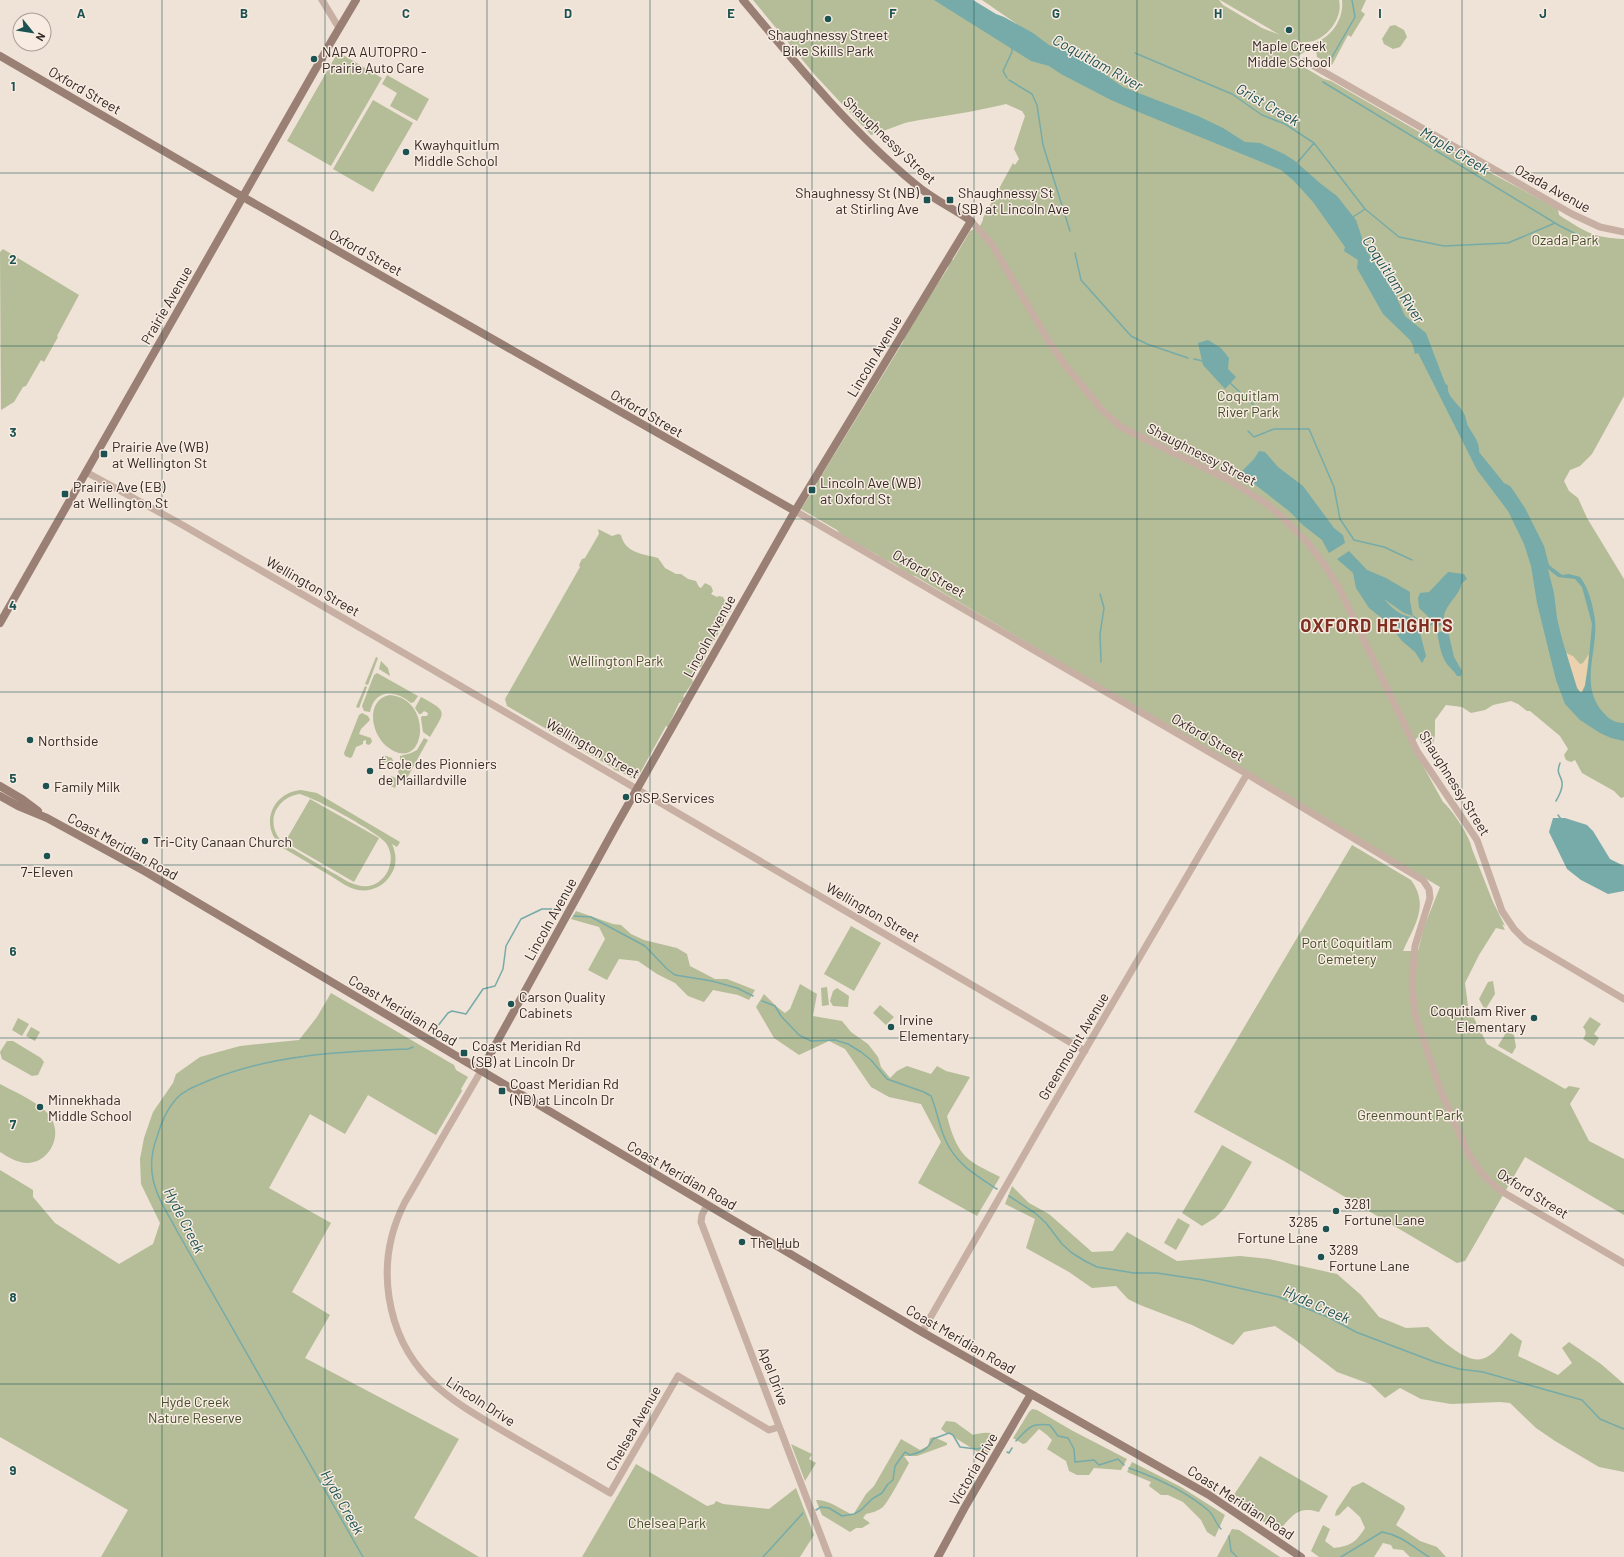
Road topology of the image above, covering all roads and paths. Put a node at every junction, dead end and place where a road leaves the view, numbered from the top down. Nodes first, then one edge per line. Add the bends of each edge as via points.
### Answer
1 (322, 0) edge
2 (356, 0) edge
3 (743, 0) edge
4 (339, 28) junction
5 (0, 56) edge
6 (1305, 61) dead end
7 (243, 197) junction
8 (971, 221) junction
9 (1624, 232) edge
10 (86, 472) junction
11 (795, 511) junction
12 (0, 624) edge
13 (1247, 774) junction
14 (0, 786) edge
15 (638, 789) junction
16 (0, 796) edge
17 (47, 818) junction
18 (1624, 998) edge
19 (1085, 1051) junction
20 (481, 1071) junction
21 (707, 1204) junction
22 (1624, 1263) edge
23 (922, 1332) junction
24 (1031, 1394) junction
25 (779, 1427) junction
26 (610, 1493) joint
27 (1300, 1556) edge
28 (829, 1557) edge
29 (938, 1557) edge

1 - 4 street
2 - 4 main road, Prairie Avenue
3 - 8 main road, Shaughnessy Street via 808,78 862,135 916,185
4 - 7 main road, Prairie Avenue
5 - 7 main road, Oxford Street
6 - 9 street, Ozada Avenue via 1572,214 1600,227
7 - 10 main road, Prairie Avenue
7 - 11 main road, Oxford Street
8 - 11 main road, Lincoln Avenue
8 - 18 street, Shaughnessy Street via 991,243 1051,345 1103,411 1121,427 1243,488 1281,516 1307,542 1339,588 1417,751 1477,840 1502,911 1514,929 1526,941
10 - 12 main road, Prairie Avenue
10 - 15 street, Wellington Street via 179,523
11 - 13 street, Oxford Street
11 - 15 main road, Lincoln Avenue
13 - 19 street, Greenmount Avenue
13 - 22 street, Oxford Street via 1418,876 1427,884 1430,900 1418,932 1414,955 1412,990 1415,1014 1440,1089 1466,1148 1480,1171 1498,1189
14 - 17 main road, Coast Meridian Road
15 - 19 street, Wellington Street
15 - 20 main road, Lincoln Avenue
16 - 17 main road, Coast Meridian Road
17 - 20 main road, Coast Meridian Road via 146,872
19 - 23 street, Greenmount Avenue
20 - 21 main road, Coast Meridian Road
20 - 26 street, Lincoln Drive via 398,1217 389,1250 387,1273 395,1322 413,1360 432,1383 448,1397
21 - 23 main road, Coast Meridian Road
21 - 25 street, Apel Drive via 701,1222
23 - 24 main road, Coast Meridian Road
24 - 27 main road, Coast Meridian Road via 1209,1495
24 - 29 main road, Victoria Drive
25 - 26 street, Chelsea Avenue via 769,1430 678,1376
25 - 28 street, Apel Drive

